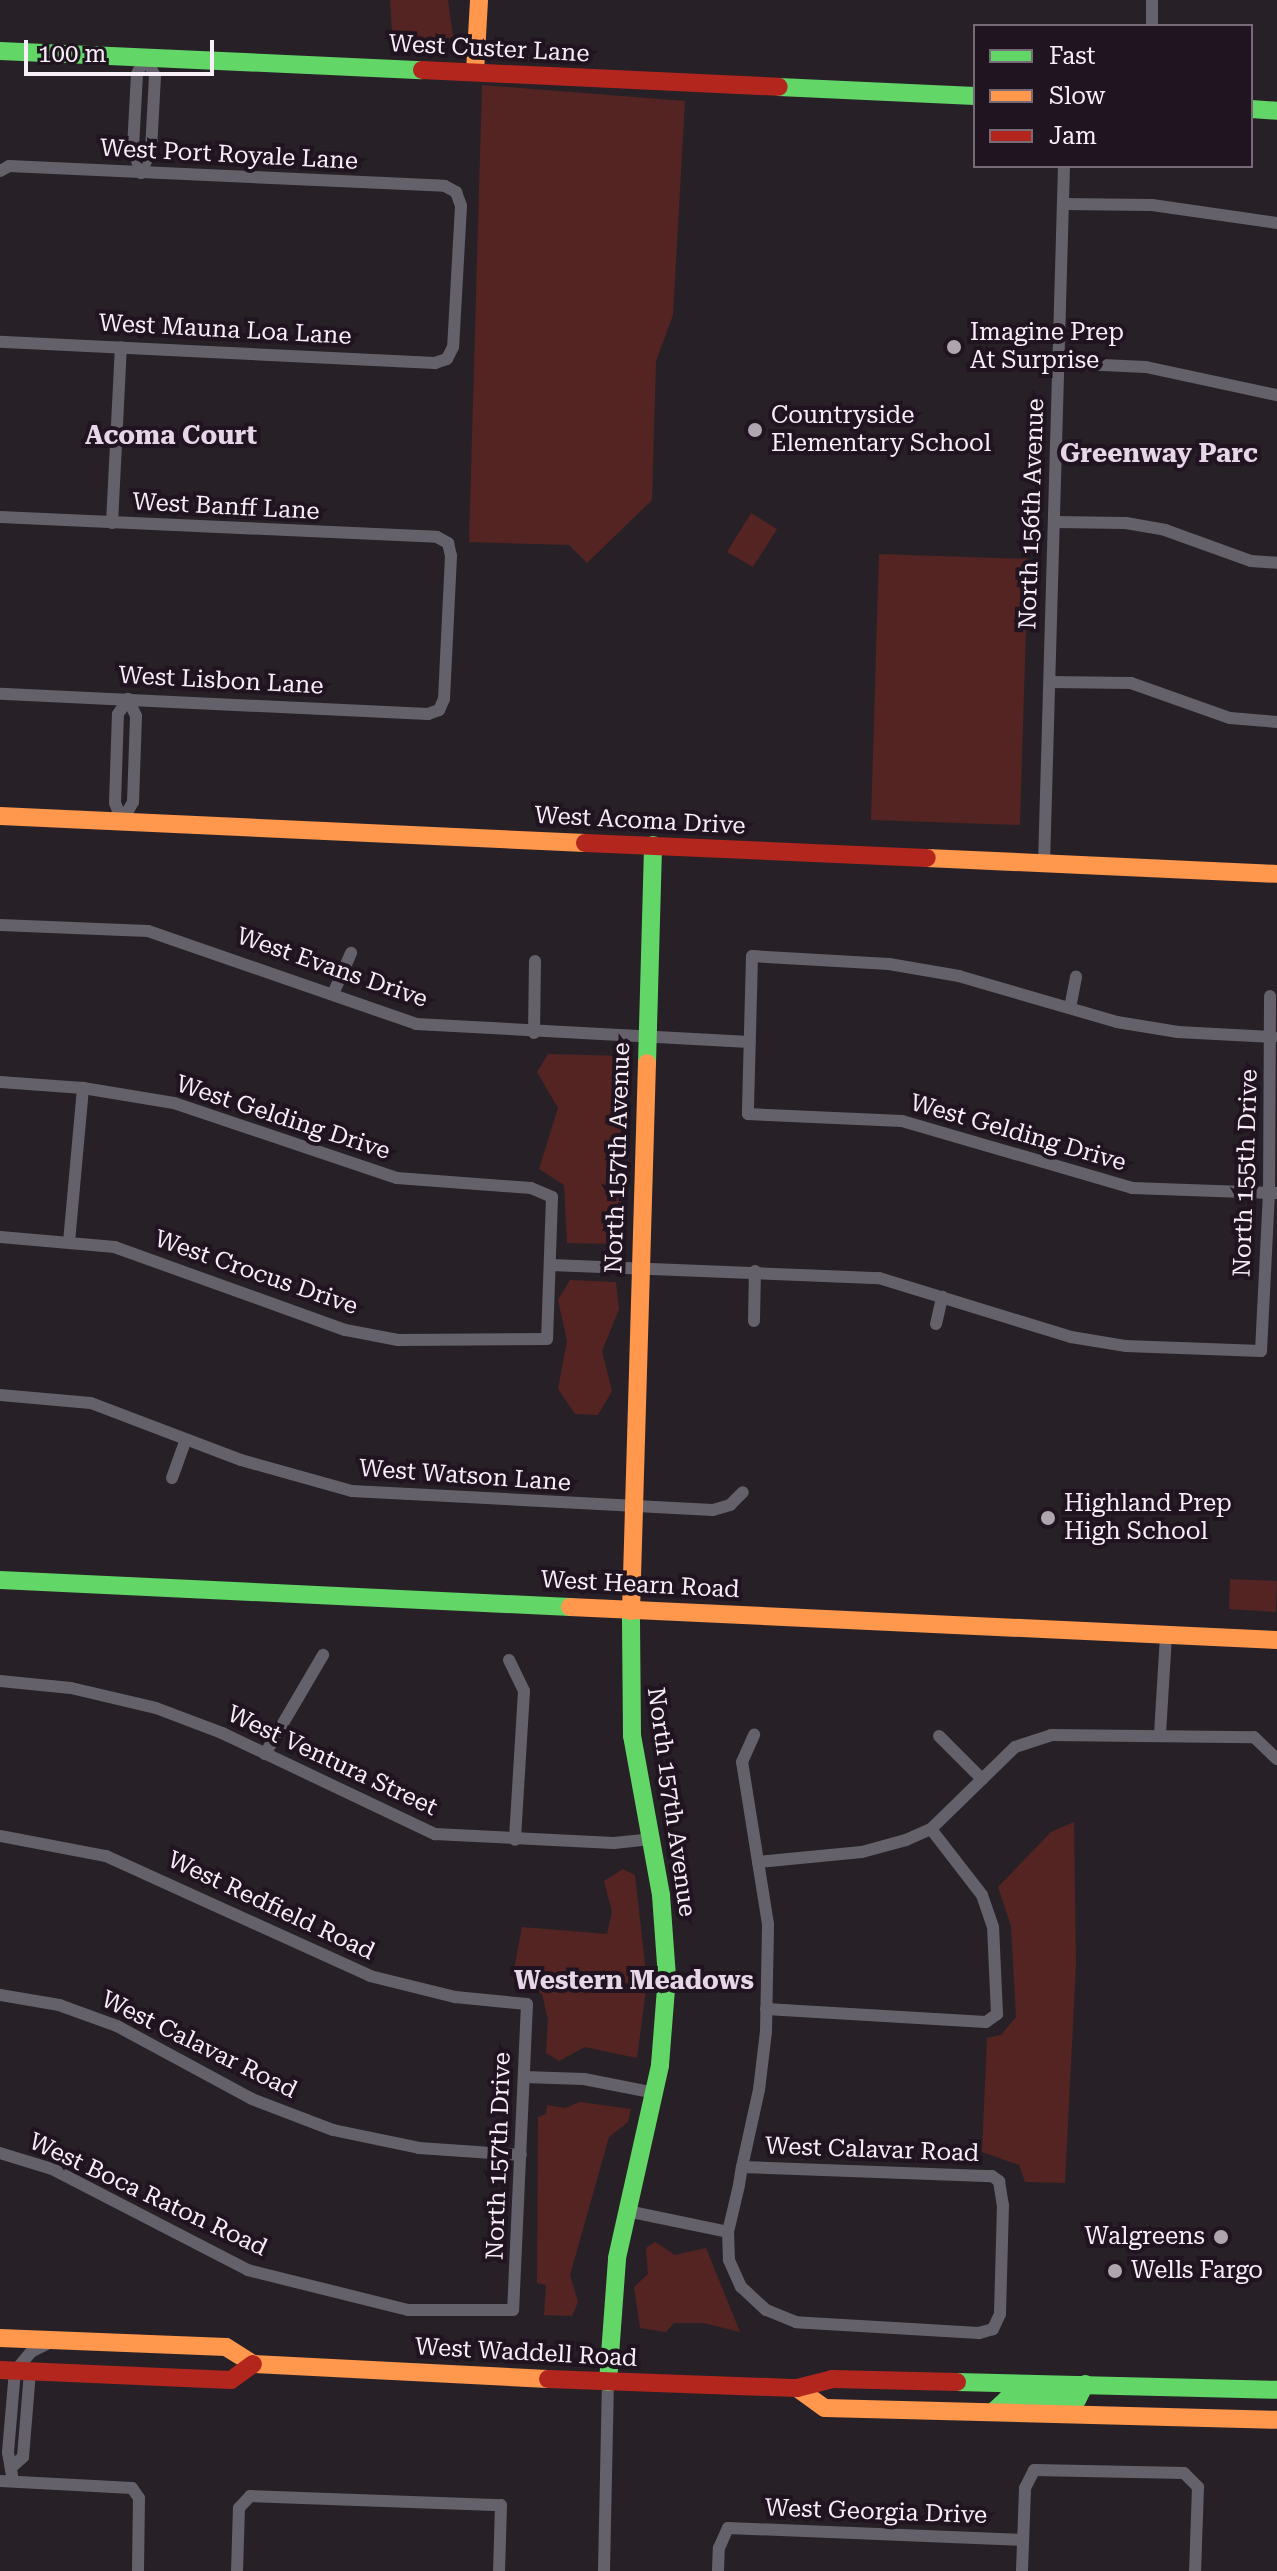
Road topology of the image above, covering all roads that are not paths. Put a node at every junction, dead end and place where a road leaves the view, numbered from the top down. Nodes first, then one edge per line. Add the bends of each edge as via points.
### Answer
1 (479, 0) edge
2 (1153, 0) edge
3 (1152, 24) edge
4 (0, 51) edge
5 (145, 57) junction
6 (475, 72) junction
7 (973, 96) edge
8 (1253, 109) edge
9 (1277, 111) edge
10 (134, 123) junction
11 (152, 124) junction
12 (1064, 168) edge
13 (0, 171) edge
14 (141, 173) junction
15 (1063, 204) junction
16 (1277, 223) edge
17 (0, 342) edge
18 (121, 347) junction
19 (447, 359) joint
20 (1058, 363) junction
21 (1277, 395) edge
22 (0, 517) edge
23 (1054, 522) junction
24 (112, 523) junction
25 (1277, 563) edge
26 (1050, 682) junction
27 (0, 694) edge
28 (128, 699) junction
29 (439, 710) joint
30 (1277, 722) edge
31 (117, 748) junction
32 (135, 749) junction
33 (0, 816) edge
34 (122, 821) junction
35 (653, 845) junction
36 (1044, 864) junction
37 (1277, 874) edge
38 (0, 925) edge
39 (351, 953) dead end
40 (535, 961) dead end
41 (1076, 977) dead end
42 (333, 994) junction
43 (1270, 996) dead end
44 (1070, 1008) junction
45 (534, 1033) junction
46 (1273, 1037) junction
47 (646, 1041) junction
48 (750, 1042) junction
49 (0, 1082) edge
50 (83, 1088) junction
51 (1273, 1193) edge
52 (0, 1237) edge
53 (69, 1242) junction
54 (551, 1265) junction
55 (639, 1266) junction
56 (755, 1271) junction
57 (942, 1297) junction
58 (754, 1321) dead end
59 (936, 1324) dead end
60 (0, 1395) edge
61 (186, 1439) junction
62 (172, 1478) dead end
63 (743, 1492) dead end
64 (633, 1508) junction
65 (0, 1580) edge
66 (630, 1609) junction
67 (1166, 1635) junction
68 (1277, 1640) edge
69 (323, 1655) dead end
70 (509, 1660) dead end
71 (0, 1681) edge
72 (1160, 1734) junction
73 (754, 1735) dead end
74 (939, 1736) dead end
75 (265, 1754) junction
76 (1277, 1759) edge
77 (982, 1779) junction
78 (931, 1829) junction
79 (0, 1836) edge
80 (651, 1839) junction
81 (515, 1840) junction
82 (758, 1862) junction
83 (0, 1995) edge
84 (527, 2004) joint
85 (766, 2009) junction
86 (524, 2077) junction
87 (655, 2093) junction
88 (0, 2153) edge
89 (521, 2155) junction
90 (742, 2167) junction
91 (627, 2211) junction
92 (728, 2232) junction
93 (513, 2310) joint
94 (0, 2338) edge
95 (54, 2341) junction
96 (253, 2364) junction
97 (15, 2371) edge
98 (608, 2382) junction
99 (1085, 2384) junction
100 (797, 2388) junction
101 (1277, 2390) edge
102 (993, 2412) junction
103 (1277, 2420) edge
104 (7, 2481) edge
105 (1022, 2540) junction
106 (602, 2570) edge
107 (138, 2571) edge
108 (237, 2571) edge
109 (499, 2571) edge
110 (718, 2571) edge
111 (1022, 2571) edge
112 (1195, 2571) edge

1 - 6 street
2 - 3 street
4 - 5 street, West Custer Lane
5 - 6 street, West Custer Lane
5 - 10 street via 137,74
5 - 11 street via 155,76
6 - 7 street, West Custer Lane
8 - 9 street
10 - 11 street
10 - 14 street via 133,148
11 - 14 street via 151,150
12 - 15 street, North 156th Avenue
13 - 14 street, West Port Royale Lane via 9,166
14 - 19 street, West Port Royale Lane via 445,186 456,192 461,206 453,347
15 - 16 street via 1152,205
15 - 20 street, North 156th Avenue
17 - 18 street, West Mauna Loa Lane
18 - 19 street, West Mauna Loa Lane via 435,363
18 - 24 street
20 - 21 street via 1146,367
20 - 23 street, North 156th Avenue
22 - 24 street, West Banff Lane
23 - 25 street via 1165,530 1251,561
23 - 26 street, North 156th Avenue
24 - 29 street, West Banff Lane via 437,537 448,543 444,699
26 - 30 street via 1131,683 1230,718
26 - 36 street, North 156th Avenue
27 - 28 street, West Lisbon Lane
28 - 29 street, West Lisbon Lane via 428,714
28 - 31 street via 118,714
28 - 32 street via 136,716
31 - 32 street
31 - 34 street via 115,803
32 - 34 street via 133,802
33 - 34 street, West Acoma Drive
34 - 35 street, West Acoma Drive
35 - 36 street, West Acoma Drive
35 - 47 street, North 157th Avenue
36 - 37 street, West Acoma Drive
38 - 42 street, West Evans Drive via 148,931
39 - 42 street
40 - 45 street
41 - 44 street
42 - 45 street, West Evans Drive via 416,1024
43 - 46 street, North 155th Drive
44 - 46 street via 1178,1032
44 - 48 street via 959,976 889,964 752,956
45 - 47 street, West Evans Drive
46 - 51 street, North 155th Drive
47 - 48 street, West Evans Drive
47 - 55 street, North 157th Avenue
48 - 51 street, West Gelding Drive via 748,1114 902,1121 1132,1188
49 - 50 street, West Gelding Drive
50 - 53 street
50 - 54 street, West Gelding Drive via 174,1103 397,1178 531,1188 552,1197
51 - 57 street, North 155th Drive via 1261,1351 1099,1342
52 - 53 street, West Crocus Drive
53 - 54 street, West Crocus Drive via 115,1247 345,1330 398,1340 547,1339
54 - 55 street
55 - 56 street
55 - 64 street, North 157th Avenue
56 - 57 street via 879,1278
56 - 58 street
57 - 59 street
60 - 61 street, West Watson Lane via 91,1403
61 - 62 street
61 - 64 street, West Watson Lane via 352,1491
63 - 64 street, West Watson Lane via 730,1505 713,1510
64 - 66 street, North 157th Avenue
65 - 66 street, West Hearn Road
66 - 67 street, West Hearn Road
66 - 80 street, North 157th Avenue via 632,1736
67 - 68 street, West Hearn Road
67 - 72 street
69 - 75 street
70 - 81 street via 524,1691
71 - 75 street, West Ventura Street via 71,1688 156,1708
72 - 76 street via 1254,1737
72 - 77 street via 1089,1732 1031,1739 1001,1758
73 - 82 street via 742,1762
74 - 77 street
75 - 81 street, West Ventura Street via 435,1834
77 - 78 street
78 - 82 street via 862,1852
78 - 85 street via 982,1895 993,1927 997,2014 986,2022
79 - 84 street, West Redfield Road via 106,1856 370,1976 455,1997
80 - 81 street, West Ventura Street
80 - 87 street, North 157th Avenue via 667,1977
82 - 85 street via 768,1924
83 - 89 street, West Calavar Road via 59,2005 117,2026 252,2099 333,2130 419,2148
84 - 86 street, North 157th Drive
85 - 90 street via 759,2090
86 - 87 street via 584,2079
86 - 89 street, North 157th Drive
87 - 91 street, North 157th Avenue
88 - 93 street, West Boca Raton Road via 52,2169 248,2270 408,2310
89 - 93 street, North 157th Drive
90 - 92 street
90 - 92 street, West Calavar Road via 992,2176 999,2181 1003,2205 1000,2314 993,2329 979,2333 796,2322 766,2310 741,2287 729,2260
91 - 92 street
91 - 98 street, North 157th Avenue via 613,2290
94 - 95 street, West Waddell Road
95 - 96 street, West Waddell Road via 226,2347
95 - 97 street via 31,2352
96 - 97 street, West Waddell Road via 231,2380
96 - 98 street, West Waddell Road
97 - 104 street via 8,2452 14,2465
98 - 100 street, West Waddell Road
98 - 106 street, North 157th Avenue
99 - 100 street, West Waddell Road via 832,2379
99 - 101 street, West Waddell Road
99 - 102 street via 1077,2400 1007,2399
100 - 102 street, West Waddell Road via 825,2408
102 - 103 street, West Waddell Road
104 - 107 street via 132,2488 139,2498
105 - 110 street, West Georgia Drive via 728,2528 719,2548
105 - 111 street
105 - 112 street via 1025,2488 1034,2470 1184,2473 1198,2487
108 - 109 street via 239,2508 250,2496 501,2505

